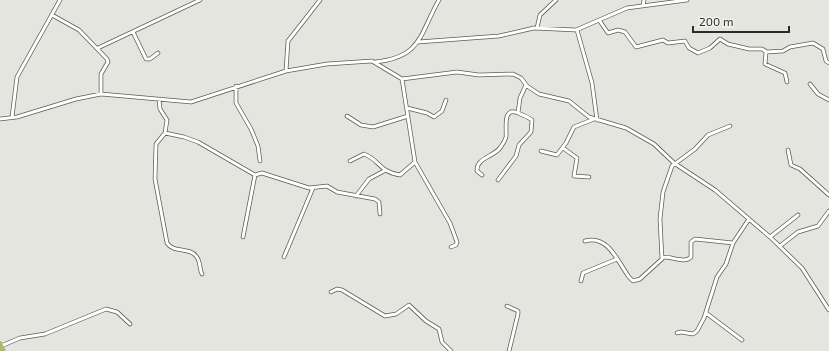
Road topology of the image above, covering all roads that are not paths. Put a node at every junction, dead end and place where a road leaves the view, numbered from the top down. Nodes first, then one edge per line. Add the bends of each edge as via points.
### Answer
1 (60, 0) edge
2 (200, 0) edge
3 (320, 0) edge
4 (439, 0) edge
5 (556, 0) edge
6 (644, 0) edge
7 (687, 0) edge
8 (643, 6) junction
9 (52, 15) junction
10 (599, 20) junction
11 (537, 28) junction
12 (577, 30) junction
13 (133, 32) junction
14 (418, 42) junction
15 (98, 48) junction
16 (766, 52) junction
17 (158, 53) dead end
18 (374, 62) junction
19 (829, 63) edge
20 (286, 71) junction
21 (402, 79) junction
22 (787, 82) dead end
23 (526, 84) junction
24 (810, 84) dead end
25 (236, 86) junction
26 (101, 94) junction
27 (159, 100) junction
28 (446, 100) dead end
29 (829, 100) edge
30 (407, 108) junction
31 (518, 113) junction
32 (347, 116) dead end
33 (408, 116) junction
34 (12, 117) junction
35 (0, 119) edge
36 (596, 119) junction
37 (730, 126) dead end
38 (165, 133) junction
39 (563, 148) junction
40 (788, 150) dead end
41 (541, 151) dead end
42 (260, 160) dead end
43 (350, 161) dead end
44 (415, 162) junction
45 (674, 163) junction
46 (384, 171) junction
47 (255, 175) junction
48 (482, 176) dead end
49 (589, 177) dead end
50 (498, 180) dead end
51 (313, 188) junction
52 (829, 195) edge
53 (356, 196) junction
54 (829, 211) edge
55 (380, 214) dead end
56 (798, 215) dead end
57 (749, 220) junction
58 (772, 235) junction
59 (243, 237) dead end
60 (585, 241) dead end
61 (733, 243) junction
62 (780, 246) junction
63 (450, 247) dead end
64 (662, 257) junction
65 (284, 258) dead end
66 (617, 259) junction
67 (202, 274) dead end
68 (581, 281) dead end
69 (331, 292) dead end
70 (507, 306) dead end
71 (829, 310) edge
72 (706, 313) junction
73 (130, 324) dead end
74 (677, 333) dead end
75 (742, 340) dead end
76 (2, 347) edge
77 (451, 351) edge
78 (509, 351) edge

1 - 9 street
2 - 13 street
3 - 20 street via 288,41
4 - 14 street
5 - 11 street via 540,15
6 - 8 street
7 - 8 street
8 - 10 street via 625,9
9 - 15 street via 79,30
9 - 34 street via 17,77
10 - 12 street
10 - 16 street via 608,33 618,30 625,32 636,47 663,40 668,43 685,41 689,48 698,52 710,48 720,39 728,44 762,49
11 - 12 street
11 - 14 street via 499,36
12 - 36 street via 592,83
13 - 15 street
13 - 17 street via 146,59
14 - 18 street via 395,59
15 - 26 street via 108,61 101,74
16 - 19 street via 780,52 790,46 816,44 823,49
16 - 22 street via 765,64 785,73
18 - 20 street via 326,64
18 - 21 street
20 - 25 street
21 - 23 street via 453,72 479,75 503,73 517,76
21 - 30 street
23 - 31 street via 520,98
23 - 36 street via 543,96 569,101 589,117
24 - 29 street via 818,94
25 - 27 street via 190,102
25 - 42 street via 236,102 251,129
26 - 27 street
26 - 34 street via 76,98
27 - 38 street via 160,110 167,118
28 - 30 street via 442,111 434,117
30 - 33 street
31 - 48 street via 513,111 507,116 506,138 500,148 477,166 477,171
31 - 50 street via 532,120 531,132 518,145 516,156
32 - 33 street via 373,127
33 - 44 street
34 - 35 street
36 - 39 street via 574,127
36 - 45 street via 628,128 654,144
37 - 45 street via 708,135 695,149
38 - 47 street via 198,142
38 - 67 street via 156,141 154,160 157,195 167,244 194,254 200,263
39 - 41 street via 557,155
39 - 49 street via 577,158 574,176
40 - 52 street via 792,165
43 - 46 street via 364,154 370,156
44 - 46 street via 401,175
44 - 63 street via 450,223 457,242
45 - 57 street via 715,190
45 - 64 street via 663,196 659,224
46 - 53 street via 370,179
47 - 51 street via 264,173
47 - 59 street
51 - 53 street via 327,186 337,192
51 - 65 street
53 - 55 street via 378,200
54 - 62 street via 818,226 798,232
56 - 58 street
57 - 58 street
57 - 61 street
58 - 62 street
60 - 66 street via 598,240 608,247
61 - 64 street via 695,239 692,242 689,259
61 - 72 street via 726,264 716,277
62 - 71 street via 802,268
64 - 66 street via 640,280 635,281 629,277
66 - 68 street via 583,273
69 - 77 street via 342,290 385,316 398,313 409,305 439,329 442,342
70 - 78 street via 518,311
72 - 74 street via 695,333
72 - 75 street
73 - 76 street via 117,312 106,309 45,334 19,339

